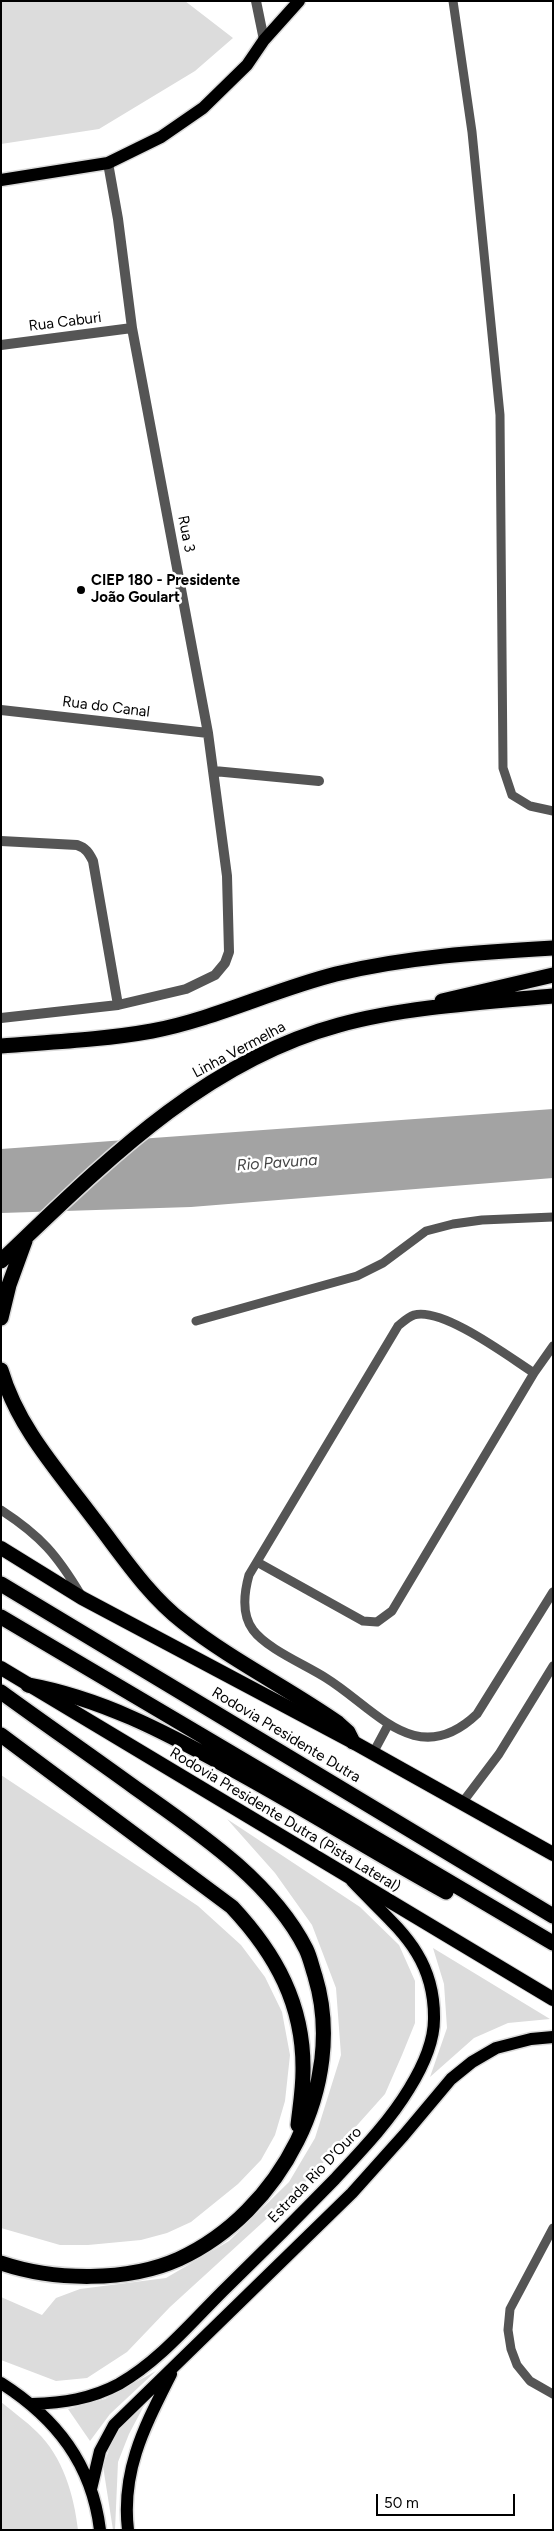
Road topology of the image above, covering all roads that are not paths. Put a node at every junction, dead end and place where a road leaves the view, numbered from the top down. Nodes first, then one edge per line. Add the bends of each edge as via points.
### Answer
1 (256, 1) edge
2 (453, 1) edge
3 (296, 2) edge
4 (264, 40) junction
5 (108, 163) junction
6 (1, 180) edge
7 (132, 328) junction
8 (1, 345) edge
9 (1, 710) edge
10 (208, 734) junction
11 (214, 771) junction
12 (319, 781) dead end
13 (553, 811) edge
14 (1, 841) edge
15 (553, 948) edge
16 (553, 975) edge
17 (553, 996) edge
18 (118, 1005) junction
19 (415, 1011) junction
20 (1, 1018) edge
21 (1, 1046) edge
22 (553, 1217) edge
23 (26, 1238) junction
24 (1, 1261) edge
25 (1, 1318) edge
26 (196, 1321) dead end
27 (553, 1346) edge
28 (1, 1370) edge
29 (534, 1373) junction
30 (1, 1510) edge
31 (1, 1548) edge
32 (257, 1562) junction
33 (1, 1584) edge
34 (553, 1592) edge
35 (82, 1598) junction
36 (1, 1617) edge
37 (553, 1666) edge
38 (1, 1668) edge
39 (28, 1685) junction
40 (1, 1692) edge
41 (388, 1725) junction
42 (1, 1735) edge
43 (353, 1742) junction
44 (373, 1753) junction
45 (462, 1803) junction
46 (553, 1854) edge
47 (346, 1875) junction
48 (553, 1916) edge
49 (516, 1921) junction
50 (553, 1943) edge
51 (553, 1999) edge
52 (553, 2037) edge
53 (297, 2144) junction
54 (553, 2228) edge
55 (1, 2263) edge
56 (175, 2365) junction
57 (1, 2383) edge
58 (553, 2394) edge
59 (32, 2404) junction
60 (91, 2489) junction
61 (100, 2530) edge
62 (128, 2530) edge

1 - 4 street
2 - 13 lane via 472,132 500,415 503,768 512,795 530,806
3 - 4 main road
4 - 5 main road via 247,65 203,108 160,137
5 - 6 main road
5 - 7 street, Rua 3
7 - 8 street, Rua Caburi
7 - 10 street, Rua 3
9 - 10 street, Rua do Canal
10 - 11 street, Rua 3
11 - 12 street
11 - 18 street, Rua 3 via 229,911 228,952 224,963 215,975 186,989
14 - 18 street via 77,845 90,854
15 - 21 highway via 446,955 346,972 300,984 191,1022 152,1031
16 - 19 highway via 447,999
17 - 19 highway, Linha Vermelha
18 - 20 street, Rua 3
19 - 23 highway, Linha Vermelha via 367,1019 300,1037 223,1074 114,1156
22 - 26 lane via 482,1220 426,1231 383,1263 357,1276
23 - 24 highway, Linha Vermelha
23 - 25 highway via 9,1284
27 - 29 lane
28 - 43 highway via 8,1394 30,1435 128,1565 168,1610 184,1624 338,1723
29 - 32 lane via 451,1322 428,1315 415,1315 406,1320 398,1326
29 - 32 lane via 392,1611 377,1622 363,1621
30 - 35 lane via 44,1542 58,1557
31 - 35 highway
32 - 41 lane via 249,1575 244,1604 253,1631 339,1686
33 - 48 highway, Rodovia Presidente Dutra
34 - 41 lane via 487,1700 466,1725 451,1733 419,1737 404,1734
35 - 43 highway
36 - 49 highway
37 - 45 lane via 499,1754
38 - 39 highway, Rodovia Presidente Dutra (Pista Lateral)
39 - 47 highway, Rodovia Presidente Dutra (Pista Lateral)
39 - 49 highway via 65,1691 189,1744 436,1886
40 - 53 highway via 195,1830 267,1892 291,1922 307,1952 324,2015 319,2074
41 - 44 lane
42 - 53 highway via 232,1908 262,1941 278,1965 301,2034 303,2071
43 - 44 highway
44 - 45 highway
45 - 46 highway
47 - 51 highway, Rodovia Presidente Dutra (Pista Lateral)
47 - 59 main road, Estrada Rio D'Ouro via 412,1944 429,1974 434,2020 432,2038 409,2090 372,2139 306,2209 141,2369 118,2384 86,2397 60,2403
49 - 50 highway
52 - 56 main road via 531,2038 507,2045 485,2054 461,2070 352,2193
53 - 55 highway via 276,2176 245,2212 207,2244 180,2259 136,2272 87,2276 27,2271
54 - 58 lane via 510,2309 508,2330 517,2365 530,2381
56 - 60 main road via 114,2425 100,2451
56 - 62 main road via 136,2450 128,2481
57 - 59 main road
59 - 60 main road via 62,2435
60 - 61 main road

